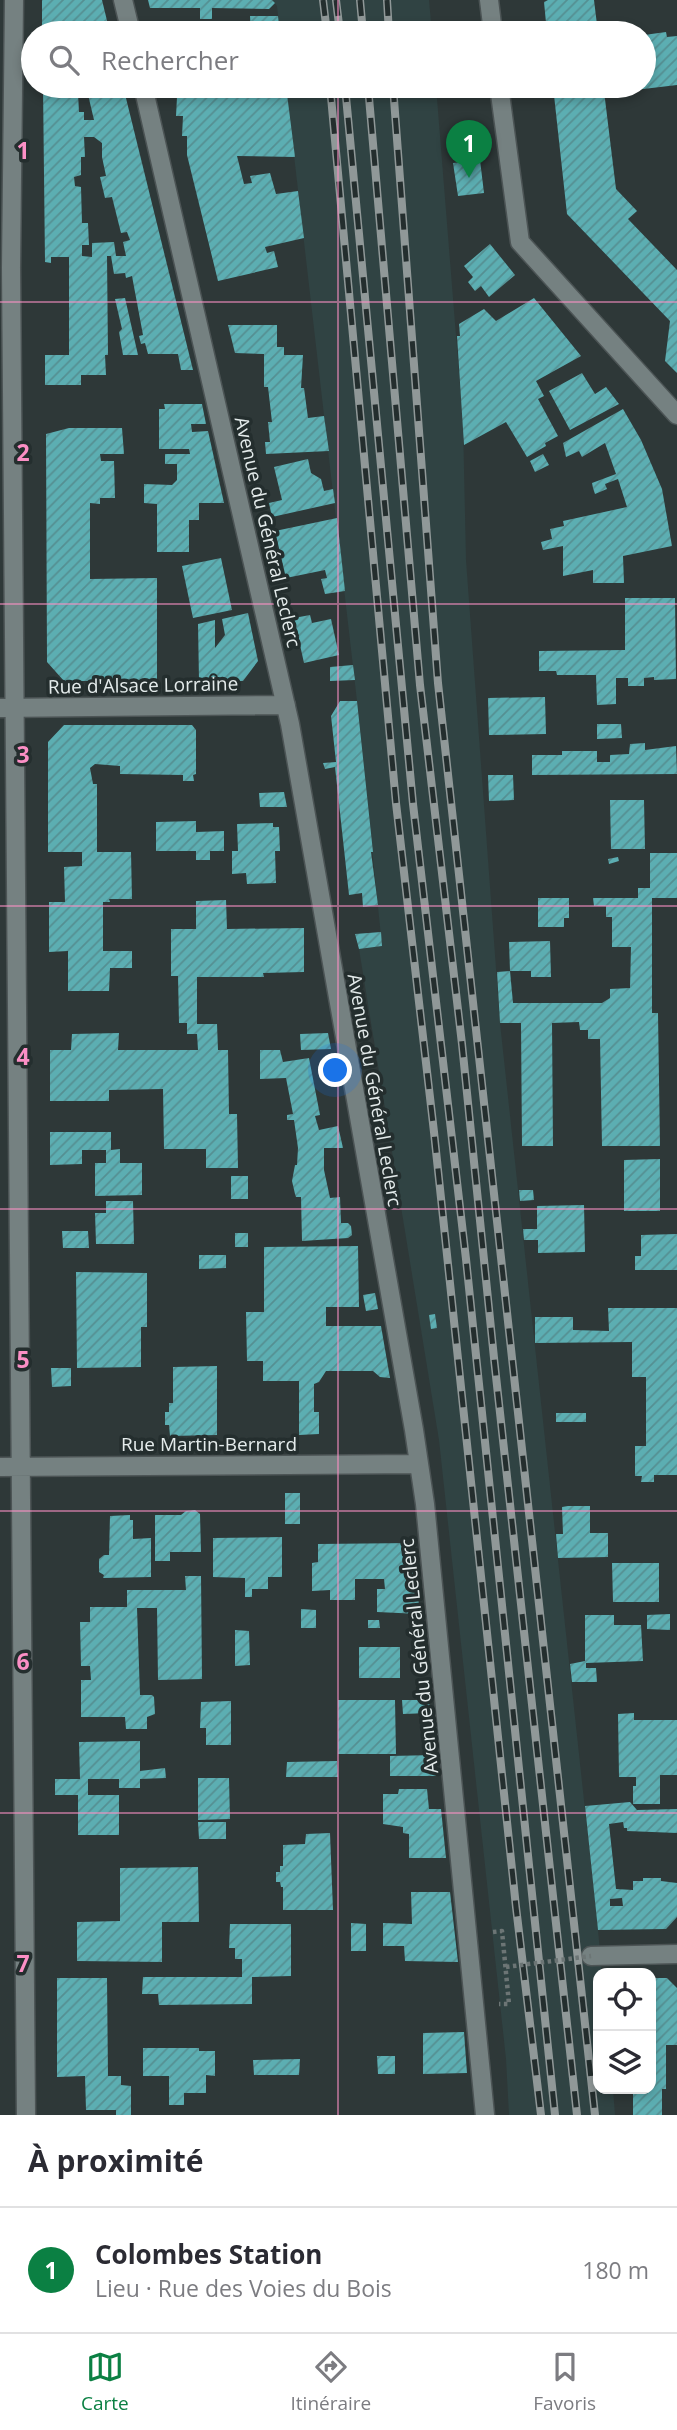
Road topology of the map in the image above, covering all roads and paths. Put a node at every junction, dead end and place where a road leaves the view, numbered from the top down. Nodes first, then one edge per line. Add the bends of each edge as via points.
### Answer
1 (13, 0) edge
2 (123, 0) edge
3 (489, 0) edge
4 (128, 21) edge
5 (492, 21) edge
6 (146, 98) edge
7 (501, 98) edge
8 (5, 268) edge
9 (677, 415) edge
10 (286, 705) junction
11 (7, 708) edge
12 (0, 1227) edge
13 (19, 1227) junction
14 (419, 1464) junction
15 (0, 1467) edge
16 (21, 1467) junction
17 (502, 1931) dead end
18 (677, 1954) edge
19 (591, 1956) joint
20 (506, 1967) junction
21 (509, 2004) dead end
22 (26, 2115) edge
23 (485, 2115) edge

1 - 8 street
2 - 4 street
3 - 5 street
6 - 10 street, Avenue du Général Leclerc
7 - 9 street via 520,242
8 - 11 street
10 - 11 street, Rue d'Alsace Lorraine
10 - 14 street, Avenue du Général Leclerc
11 - 13 street
12 - 13 street
13 - 16 street
14 - 16 street, Rue Martin-Bernard
14 - 23 street, Avenue du Général Leclerc
15 - 16 street, Rue Martin-Bernard
16 - 22 street
17 - 20 path
18 - 19 street
19 - 20 path, bridge
20 - 21 path

